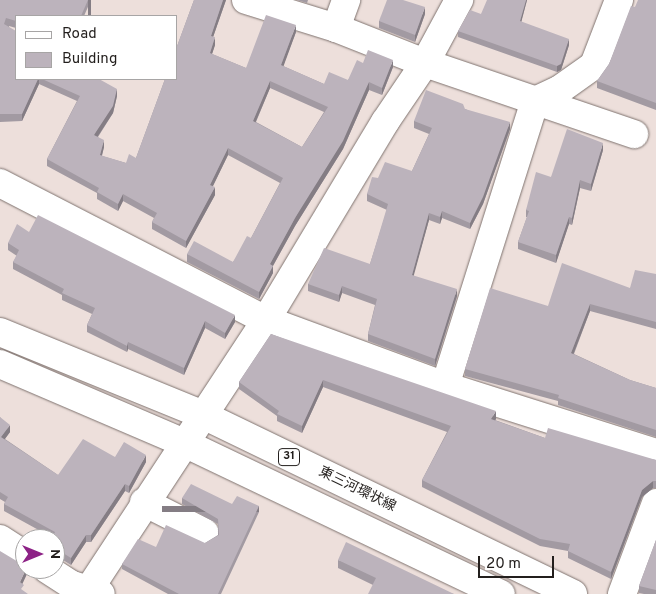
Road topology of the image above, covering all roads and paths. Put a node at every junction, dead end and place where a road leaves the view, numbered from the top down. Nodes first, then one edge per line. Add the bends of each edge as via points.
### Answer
1 (246, 0) edge
2 (346, 0) edge
3 (460, 0) edge
4 (619, 0) edge
5 (336, 28) junction
6 (425, 63) junction
7 (535, 101) junction
8 (634, 134) dead end
9 (0, 183) edge
10 (266, 320) junction
11 (0, 332) edge
12 (0, 364) edge
13 (445, 386) junction
14 (203, 415) junction
15 (184, 443) junction
16 (656, 453) edge
17 (144, 502) junction
18 (656, 503) edge
19 (205, 534) dead end
20 (0, 539) edge
21 (15, 549) edge
22 (63, 579) edge
23 (92, 592) edge
24 (502, 594) edge
25 (573, 594) edge
26 (622, 594) edge

1 - 5 street
2 - 5 street
3 - 6 street
4 - 7 street via 594,65 559,90
5 - 6 street
6 - 7 street
6 - 10 street via 385,122
7 - 8 street
7 - 13 street
9 - 10 street
10 - 13 street
10 - 14 street
11 - 14 street, 東三河環状線 / 31
12 - 15 street, 31
13 - 16 street
14 - 15 street
14 - 25 street, 東三河環状線 / 31
15 - 17 street
15 - 24 street, 31
17 - 19 street
17 - 23 street
18 - 26 street
20 - 21 street
22 - 23 street

